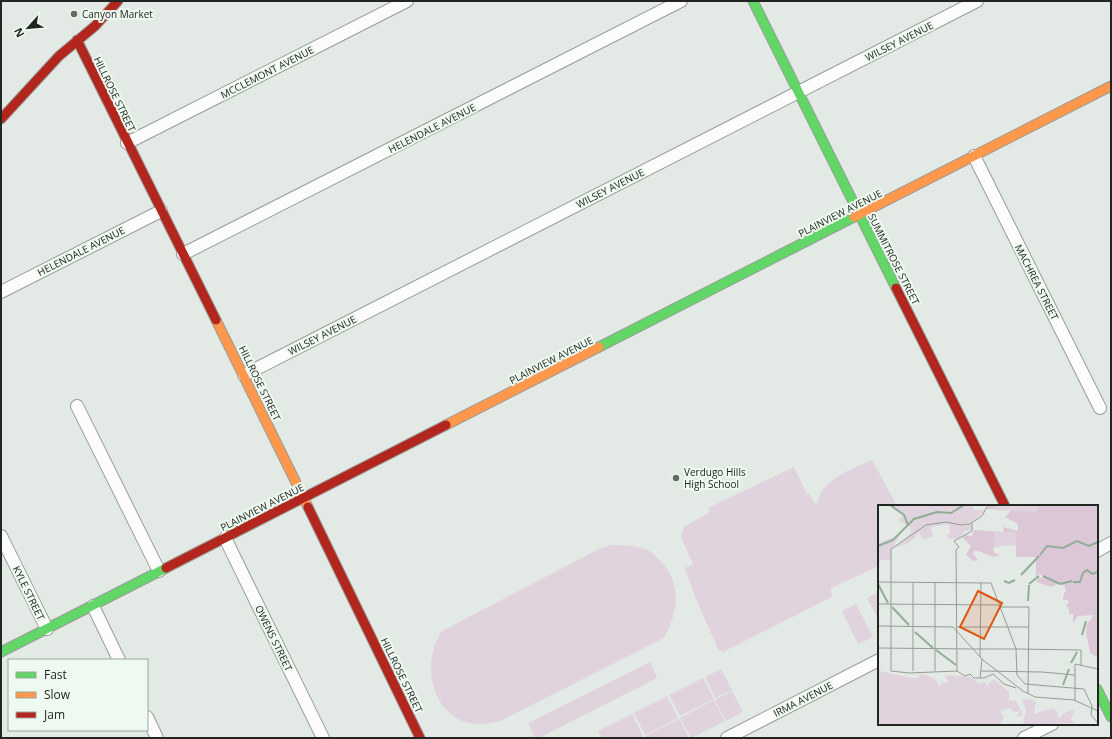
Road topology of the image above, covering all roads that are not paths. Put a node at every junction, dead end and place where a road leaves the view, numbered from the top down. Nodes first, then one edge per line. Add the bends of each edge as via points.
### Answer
1 (117, 1) edge
2 (407, 1) edge
3 (681, 1) edge
4 (753, 1) edge
5 (977, 1) edge
6 (78, 40) junction
7 (1111, 86) edge
8 (798, 92) junction
9 (1, 119) edge
10 (127, 143) junction
11 (974, 156) junction
12 (161, 211) junction
13 (860, 215) junction
14 (183, 254) junction
15 (1, 292) edge
16 (244, 375) junction
17 (77, 406) dead end
18 (1100, 408) dead end
19 (304, 498) junction
20 (1005, 505) edge
21 (1, 536) edge
22 (225, 538) junction
23 (1111, 544) edge
24 (1098, 550) edge
25 (159, 571) junction
26 (93, 606) junction
27 (47, 629) junction
28 (1, 652) edge
29 (119, 659) edge
30 (878, 661) edge
31 (1099, 696) edge
32 (1111, 717) edge
33 (148, 719) edge
34 (1050, 725) edge
35 (157, 738) edge
36 (323, 738) edge
37 (420, 738) edge
38 (727, 738) edge
39 (1024, 738) edge

1 - 6 street via 95,26
2 - 10 street, MCCLEMONT AVENUE
3 - 14 street, HELENDALE AVENUE
4 - 8 street, SUMMITROSE STREET
5 - 8 street, WILSEY AVENUE
6 - 9 street via 59,56
6 - 10 street, HILLROSE STREET
7 - 11 street, PLAINVIEW AVENUE
8 - 13 street, SUMMITROSE STREET
8 - 16 street, WILSEY AVENUE
10 - 12 street, HILLROSE STREET
11 - 13 street, PLAINVIEW AVENUE
11 - 18 street, MACHREA STREET
12 - 14 street, HILLROSE STREET
12 - 15 street, HELENDALE AVENUE
13 - 19 street, PLAINVIEW AVENUE
13 - 20 street, SUMMITROSE STREET
14 - 16 street, HILLROSE STREET
16 - 19 street, HILLROSE STREET
17 - 25 street
19 - 22 street, PLAINVIEW AVENUE
19 - 37 street, HILLROSE STREET
21 - 27 street, KYLE STREET
22 - 25 street, PLAINVIEW AVENUE
22 - 36 street, OWENS STREET
23 - 24 street
25 - 26 street, PLAINVIEW AVENUE
26 - 27 street, PLAINVIEW AVENUE
26 - 29 street
27 - 28 street, PLAINVIEW AVENUE
30 - 38 street, IRMA AVENUE
31 - 32 street
33 - 35 street
34 - 39 street

